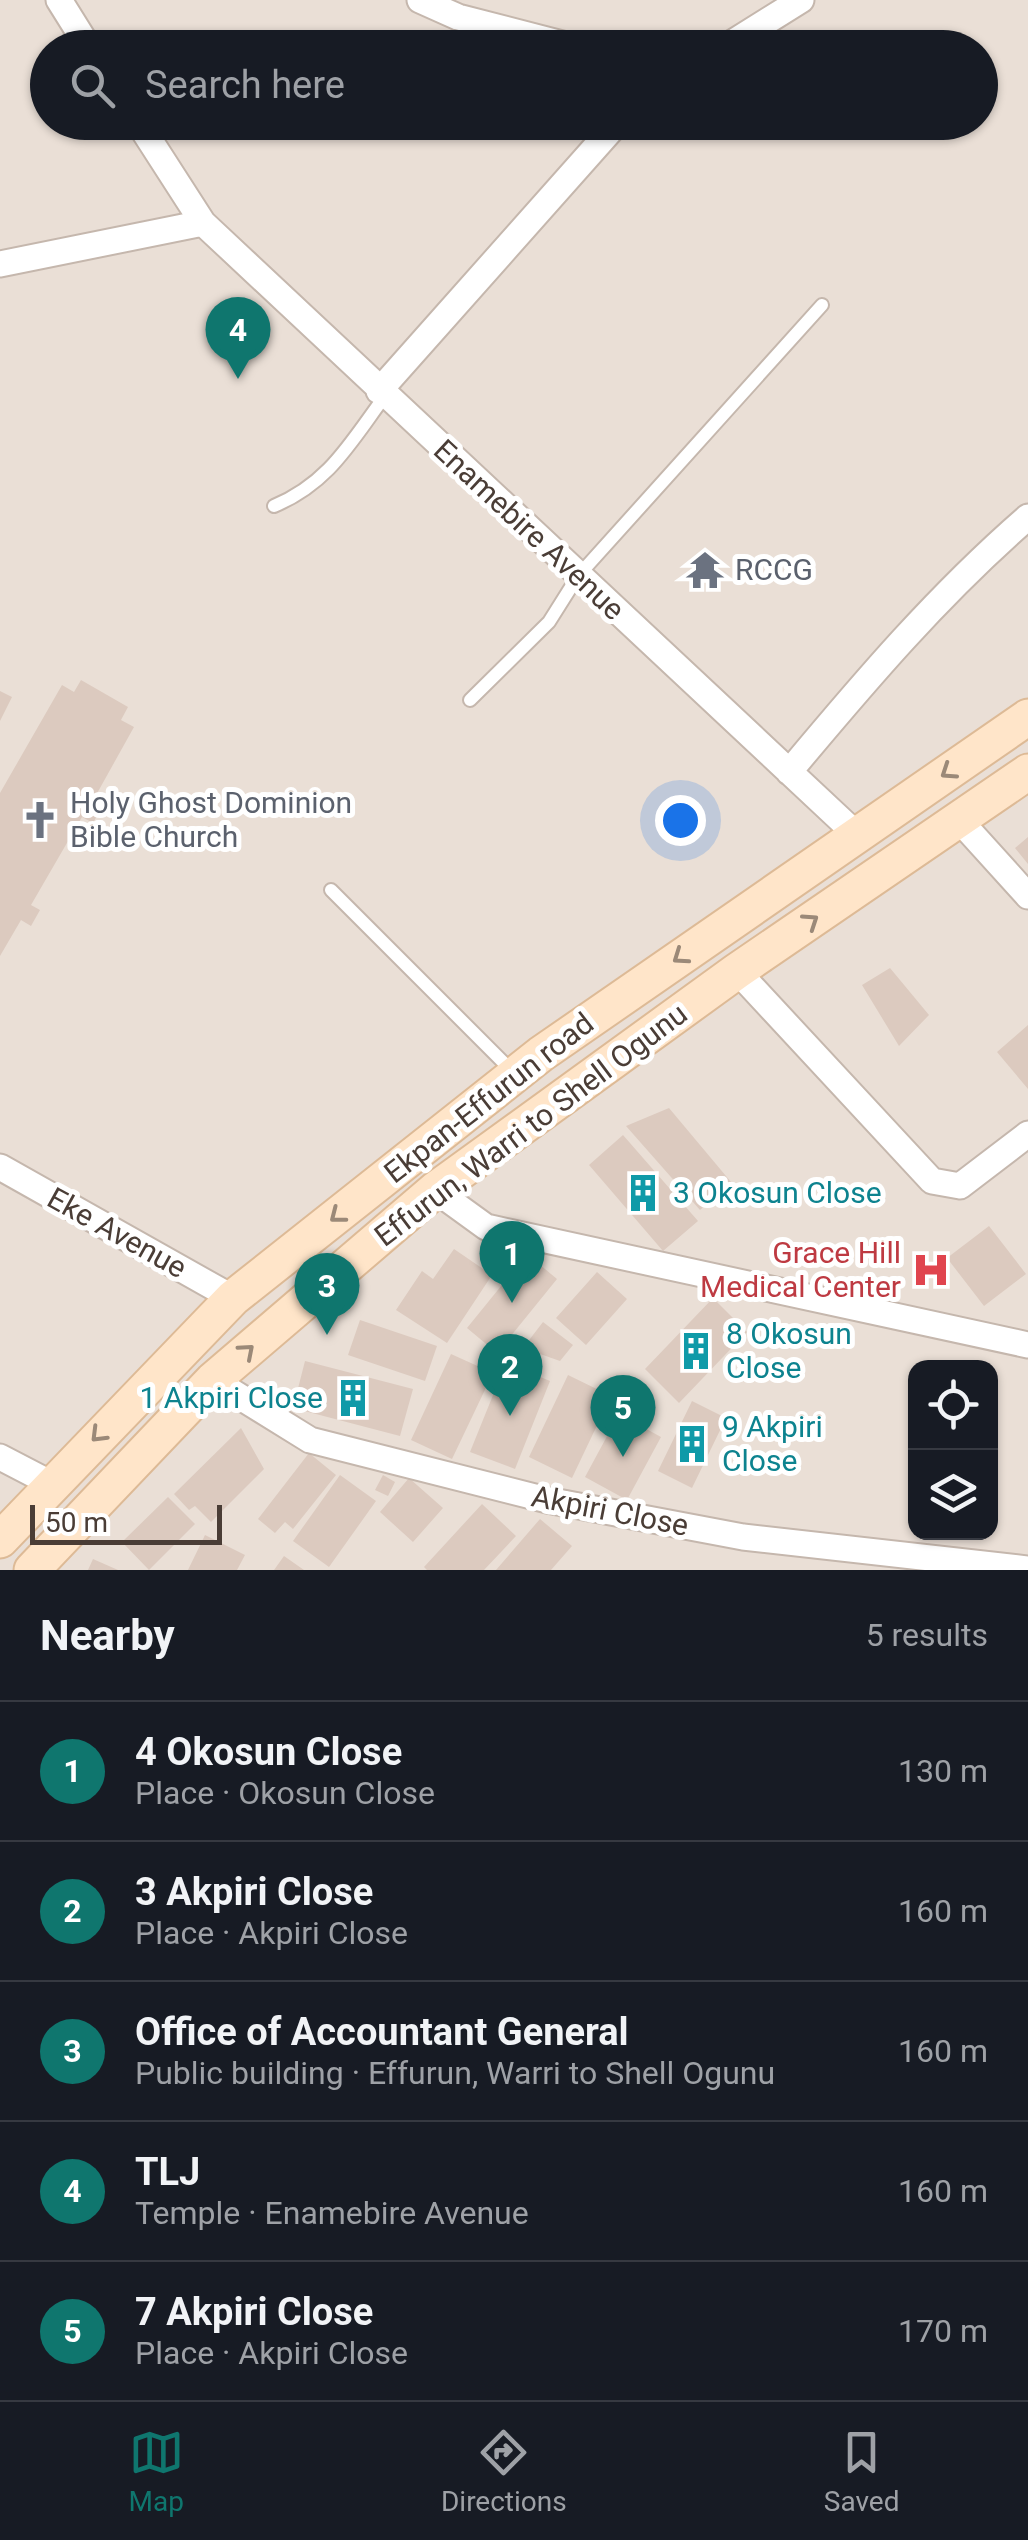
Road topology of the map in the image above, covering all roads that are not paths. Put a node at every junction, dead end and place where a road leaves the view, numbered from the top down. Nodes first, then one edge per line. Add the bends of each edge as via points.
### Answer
1 (59, 0) edge
2 (420, 0) edge
3 (801, 0) edge
4 (78, 30) edge
5 (508, 30) edge
6 (753, 30) edge
7 (150, 140) edge
8 (602, 140) edge
9 (203, 223) junction
10 (0, 264) edge
11 (822, 306) dead end
12 (382, 394) junction
13 (274, 506) dead end
14 (1028, 517) edge
15 (578, 576) junction
16 (470, 700) dead end
17 (1028, 717) edge
18 (790, 772) junction
19 (1028, 772) edge
20 (961, 822) junction
21 (857, 835) junction
22 (331, 890) dead end
23 (1028, 896) edge
24 (737, 971) junction
25 (515, 1074) junction
26 (1028, 1134) edge
27 (0, 1167) edge
28 (436, 1190) junction
29 (233, 1298) junction
30 (1028, 1345) edge
31 (213, 1380) junction
32 (0, 1457) edge
33 (50, 1484) junction
34 (0, 1540) edge
35 (1028, 1569) edge
36 (32, 1570) edge

1 - 4 street
2 - 5 street
3 - 6 street
7 - 9 street, Enamebire Avenue
8 - 12 street
9 - 10 street
9 - 12 street, Enamebire Avenue
11 - 15 lane
12 - 13 lane via 333,467 307,492
12 - 15 street, Enamebire Avenue
14 - 18 street via 962,574
15 - 16 lane via 549,622
15 - 18 street, Enamebire Avenue
17 -> 21 main road, Ekpan-Effurun road
18 - 21 street, Enamebire Avenue
19 - 20 main road, Effurun, Warri to Shell Ogunu
20 - 23 street
24 -> 20 main road, Effurun, Warri to Shell Ogunu
21 -> 25 main road, Ekpan-Effurun road
22 - 25 lane
24 - 26 street via 932,1181 960,1186
24 - 28 main road, Effurun, Warri to Shell Ogunu
25 -> 29 main road, Ekpan-Effurun road
27 - 29 street, Eke Avenue
28 - 30 street via 486,1226
31 -> 28 main road, Effurun, Warri to Shell Ogunu
29 -> 33 main road, Ekpan-Effurun road
31 - 35 street, Akpiri Close via 310,1440 547,1500 743,1537
31 - 36 main road, Effurun, Warri to Shell Ogunu
32 - 33 street
33 - 34 main road, Ekpan-Effurun road

